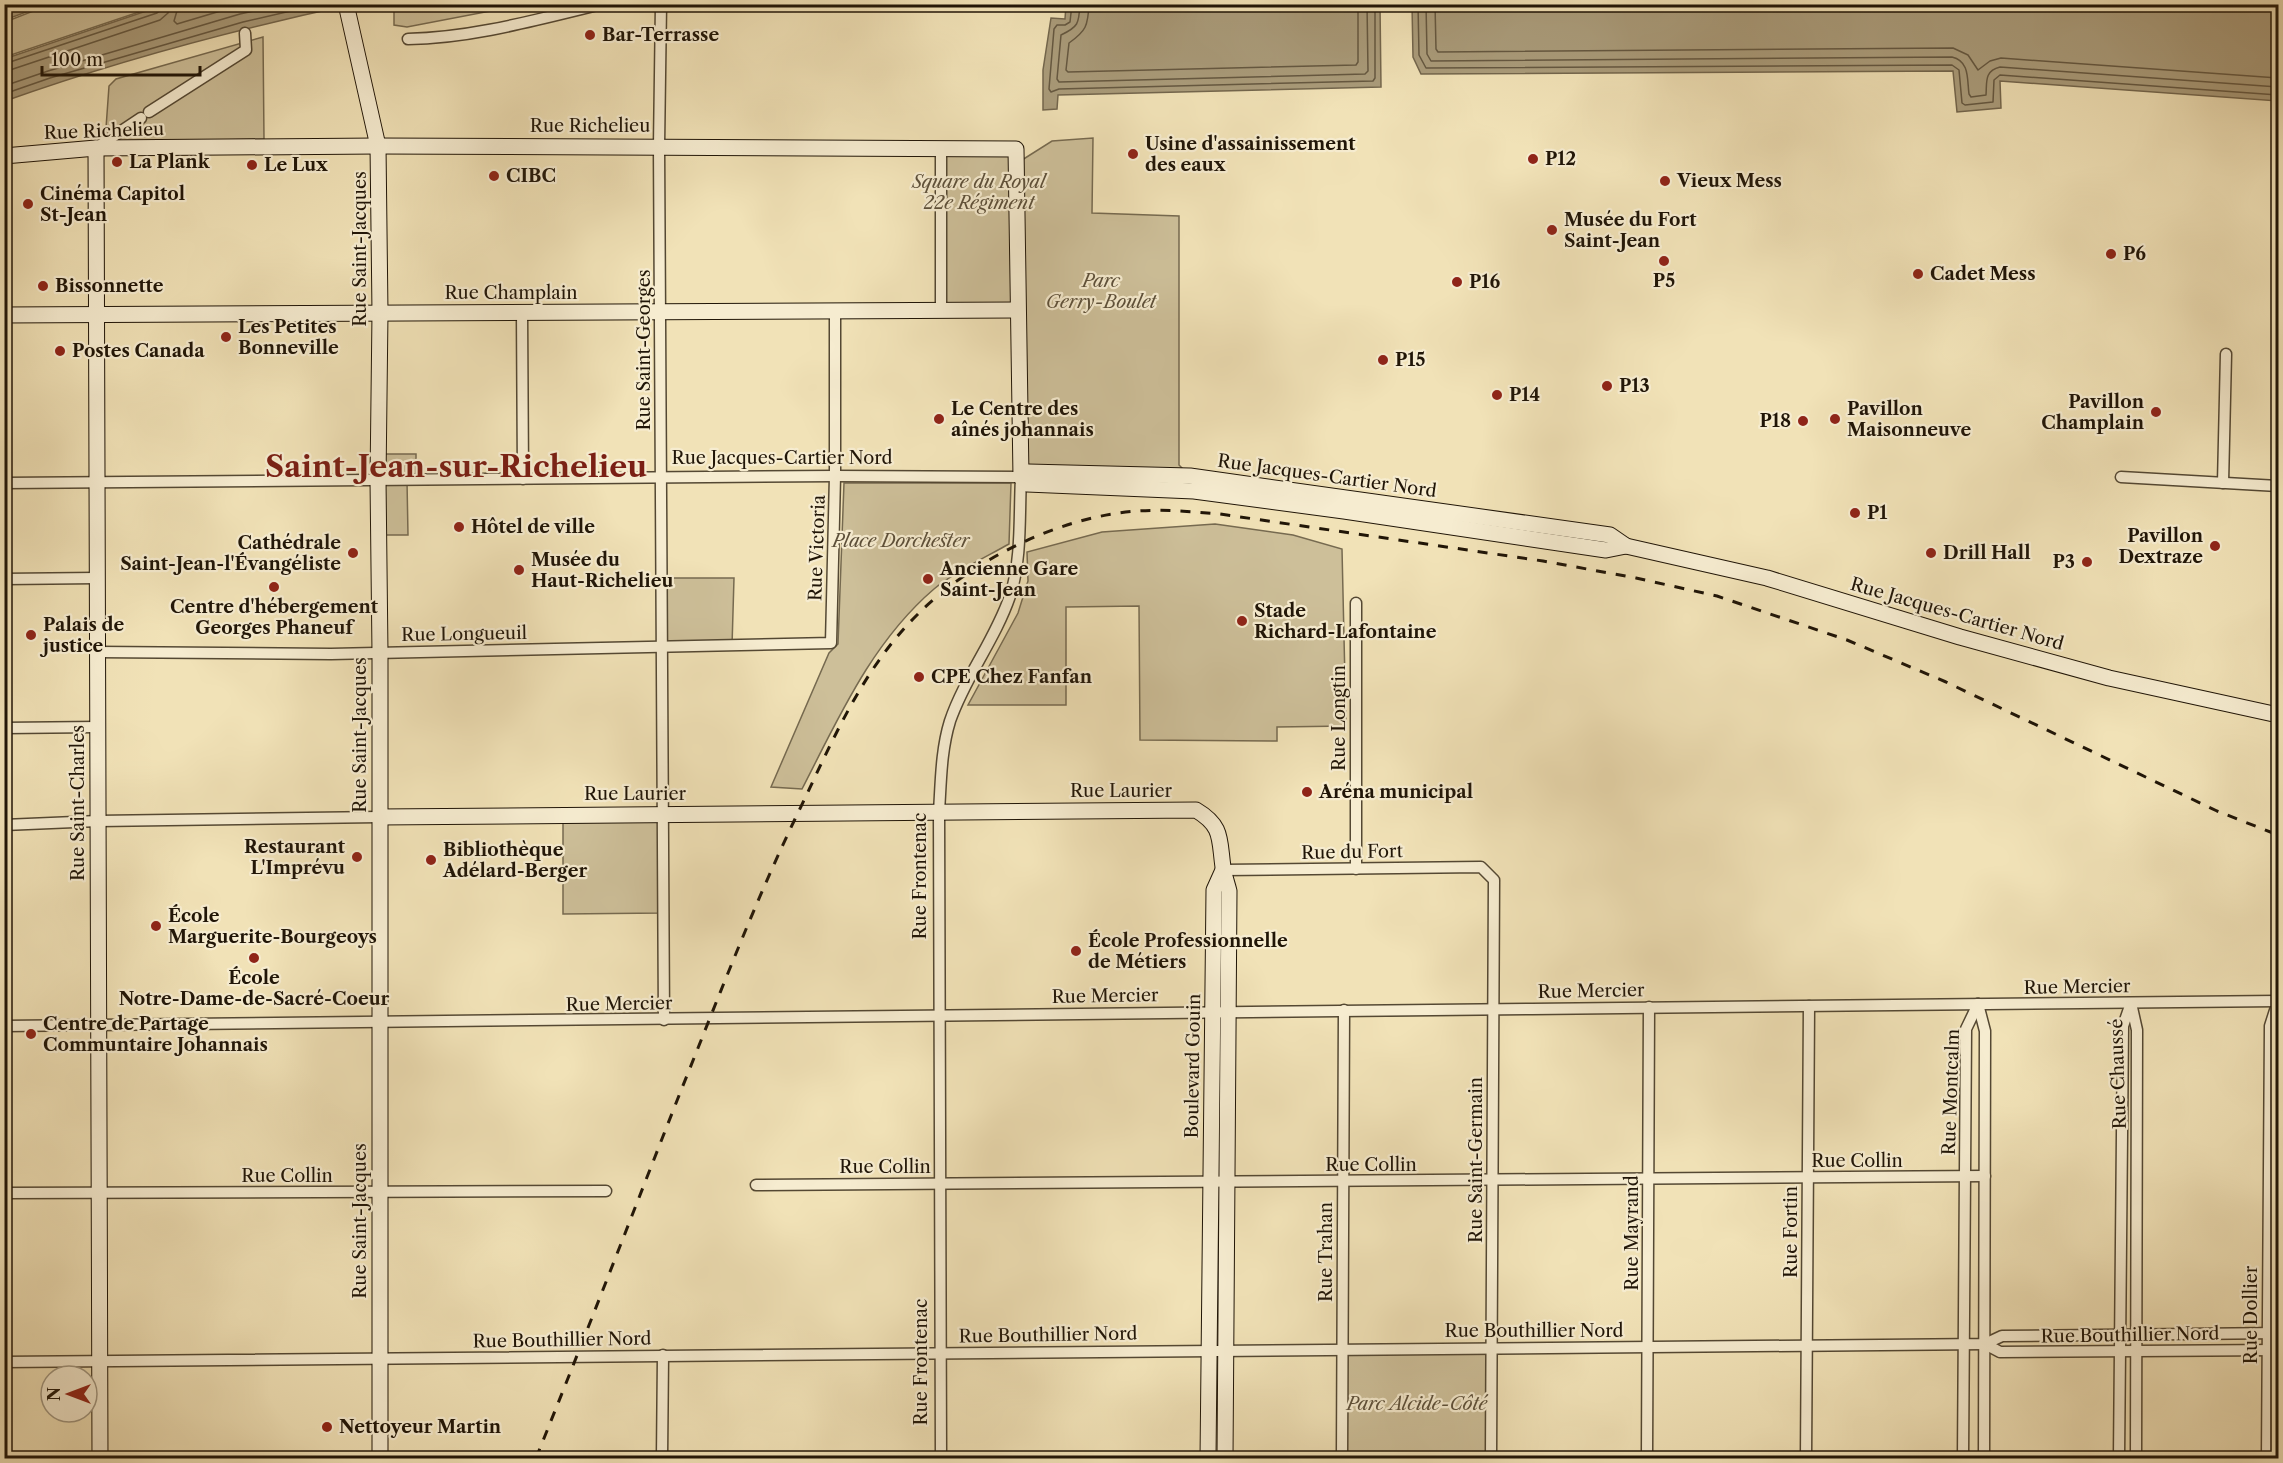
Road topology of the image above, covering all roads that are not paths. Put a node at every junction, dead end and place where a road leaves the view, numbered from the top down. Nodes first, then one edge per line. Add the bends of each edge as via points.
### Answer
1 (602, 4) edge
2 (662, 4) edge
3 (347, 10) edge
4 (245, 33) dead end
5 (408, 39) dead end
6 (378, 146) junction
7 (659, 146) junction
8 (96, 148) junction
9 (941, 148) junction
10 (4, 156) edge
11 (835, 310) junction
12 (941, 310) junction
13 (1017, 310) junction
14 (660, 311) junction
15 (522, 312) junction
16 (380, 313) junction
17 (4, 315) edge
18 (96, 315) junction
19 (2226, 354) dead end
20 (835, 476) junction
21 (1021, 477) junction
22 (2121, 477) dead end
23 (661, 478) junction
24 (523, 479) junction
25 (378, 480) junction
26 (2165, 480) junction
27 (97, 482) junction
28 (4, 483) edge
29 (2223, 483) junction
30 (2265, 488) edge
31 (2188, 489) dead end
32 (97, 578) junction
33 (4, 579) edge
34 (1356, 603) dead end
35 (831, 644) joint
36 (662, 647) junction
37 (98, 652) junction
38 (380, 653) junction
39 (2278, 715) edge
40 (98, 727) junction
41 (4, 728) edge
42 (939, 812) junction
43 (663, 813) junction
44 (379, 818) junction
45 (98, 821) junction
46 (4, 825) edge
47 (1481, 867) joint
48 (1356, 869) junction
49 (1223, 870) junction
50 (2278, 1002) edge
51 (2131, 1003) junction
52 (1978, 1004) junction
53 (1809, 1006) junction
54 (1649, 1007) junction
55 (1494, 1009) junction
56 (1344, 1010) junction
57 (1220, 1011) junction
58 (939, 1015) junction
59 (664, 1020) junction
60 (379, 1023) junction
61 (99, 1025) junction
62 (4, 1026) edge
63 (2273, 1171) edge
64 (2121, 1173) junction
65 (2137, 1173) junction
66 (1985, 1176) junction
67 (1965, 1177) junction
68 (1808, 1178) junction
69 (1648, 1179) junction
70 (1493, 1180) junction
71 (1343, 1181) junction
72 (1211, 1182) junction
73 (1227, 1182) junction
74 (940, 1184) junction
75 (756, 1185) dead end
76 (606, 1191) dead end
77 (99, 1192) junction
78 (379, 1192) junction
79 (4, 1193) edge
80 (2273, 1334) edge
81 (2136, 1335) junction
82 (2121, 1336) junction
83 (1964, 1344) junction
84 (1985, 1344) junction
85 (1806, 1345) junction
86 (1648, 1347) junction
87 (1492, 1348) junction
88 (1342, 1349) junction
89 (1209, 1350) junction
90 (1225, 1350) junction
91 (2136, 1350) junction
92 (2273, 1350) edge
93 (2120, 1352) junction
94 (941, 1353) junction
95 (663, 1355) junction
96 (380, 1358) junction
97 (100, 1361) junction
98 (4, 1362) edge
99 (100, 1458) edge
100 (380, 1458) edge
101 (662, 1458) edge
102 (941, 1458) edge
103 (1208, 1458) edge
104 (1225, 1458) edge
105 (1342, 1458) edge
106 (1491, 1458) edge
107 (1647, 1458) edge
108 (1806, 1458) edge
109 (1963, 1458) edge
110 (1984, 1458) edge
111 (2119, 1458) edge
112 (2136, 1458) edge
113 (2267, 1458) edge

1 - 5 street via 475,32
2 - 7 street, Rue Saint-Georges
3 - 6 street, Rue Saint-Jacques
4 - 8 street via 246,50
6 - 7 street, Rue Richelieu
6 - 8 street, Rue Richelieu
6 - 16 street, Rue Saint-Jacques
7 - 9 street, Rue Richelieu
7 - 14 street, Rue Saint-Georges
8 - 10 street, Rue Richelieu
8 - 18 street, Rue Saint-Charles
9 - 12 street
9 - 13 street, Rue Richelieu via 1016,149
11 - 12 street, Rue Champlain
11 - 14 street, Rue Champlain
11 - 20 street, Rue Victoria
12 - 13 street, Rue Champlain
13 - 21 street, Rue Frontenac
14 - 15 street, Rue Champlain
14 - 23 street, Rue Saint-Georges
15 - 16 street, Rue Champlain
15 - 24 street
16 - 18 street, Rue Champlain
16 - 25 street, Rue Saint-Jacques
17 - 18 street, Rue Champlain
18 - 27 street, Rue Saint-Charles
19 - 29 street
20 - 21 street, Rue Jacques-Cartier Nord
20 - 23 street, Rue Jacques-Cartier Nord
20 - 35 street, Rue Victoria
21 - 39 street, Rue Jacques-Cartier Nord via 1027,484 1194,491 1606,550 1626,546 1767,578 2109,678
21 - 42 street, Rue Frontenac via 1011,593 951,718 945,741
22 - 26 street
23 - 24 street, Rue Jacques-Cartier Nord
23 - 36 street, Rue Saint-Georges
24 - 25 street, Rue Jacques-Cartier Nord
25 - 27 street, Rue Jacques-Cartier Nord
25 - 38 street, Rue Saint-Jacques
26 - 29 street
26 - 31 street
27 - 28 street, Rue Jacques-Cartier Nord
27 - 32 street, Rue Saint-Charles
29 - 30 street
32 - 33 street
32 - 37 street, Rue Saint-Charles
34 - 48 street, Rue Longtin
35 - 36 street, Rue Longueuil
36 - 38 street, Rue Longueuil
36 - 43 street, Rue Saint-Georges
37 - 38 street, Rue Longueuil
37 - 40 street, Rue Saint-Charles
38 - 44 street, Rue Saint-Jacques
40 - 41 street
40 - 45 street, Rue Saint-Charles
42 - 43 street, Rue Laurier
42 - 49 street, Rue Laurier via 1196,810 1210,818 1220,834
42 - 58 street, Rue Frontenac
43 - 44 street, Rue Laurier
43 - 59 street, Rue Saint-Georges
44 - 45 street, Rue Laurier
44 - 60 street, Rue Saint-Jacques
45 - 46 street, Rue Laurier
45 - 61 street, Rue Saint-Charles
47 - 48 street, Rue du Fort
47 - 55 street, Rue Saint-Germain via 1494,880
48 - 49 street, Rue du Fort
49 - 57 street, Boulevard Gouin via 1229,891
50 - 51 street, Rue Mercier
50 - 63 street, Rue Dollier via 2270,1026
51 - 52 street, Rue Mercier
51 - 64 street, Rue Chaussé via 2123,1026
51 - 65 street, Rue Chaussé via 2137,1030
52 - 53 street, Rue Mercier
52 - 66 street, Rue Montcalm via 1985,1031
52 - 67 street, Rue Montcalm via 1966,1029
53 - 54 street, Rue Mercier
53 - 68 street, Rue Fortin
54 - 55 street, Rue Mercier
54 - 69 street, Rue Mayrand
55 - 56 street, Rue Mercier
55 - 70 street, Rue Saint-Germain
56 - 57 street, Rue Mercier
56 - 71 street, Rue Trahan
57 - 58 street, Rue Mercier
57 - 72 street, Boulevard Gouin
57 - 73 street, Boulevard Gouin
58 - 59 street, Rue Mercier
58 - 74 street, Rue Frontenac
59 - 60 street, Rue Mercier
60 - 61 street, Rue Mercier
60 - 78 street, Rue Saint-Jacques
61 - 62 street, Rue Mercier
61 - 77 street, Rue Saint-Charles
63 - 80 street, Rue Dollier
64 - 65 street
64 - 82 street, Rue Chaussé
65 - 81 street, Rue Chaussé
66 - 67 street, Rue Collin
66 - 84 street, Rue Montcalm
67 - 68 street, Rue Collin
67 - 83 street, Rue Montcalm
68 - 69 street, Rue Collin
68 - 85 street, Rue Fortin
69 - 70 street, Rue Collin
69 - 86 street, Rue Mayrand
70 - 71 street, Rue Collin
70 - 87 street, Rue Saint-Germain
71 - 73 street, Rue Collin
71 - 88 street, Rue Trahan
72 - 73 street, Rue Collin
72 - 74 street, Rue Collin
72 - 89 street, Boulevard Gouin
73 - 90 street, Boulevard Gouin
74 - 75 street, Rue Collin
74 - 94 street, Rue Frontenac
76 - 78 street, Rue Collin
77 - 78 street, Rue Collin
77 - 79 street, Rue Collin
77 - 97 street, Rue Saint-Charles
78 - 96 street, Rue Saint-Jacques
80 - 81 street, Rue Bouthillier Nord
80 - 92 street, Rue Dollier
81 - 82 street, Rue Bouthillier Nord
81 - 91 street, Rue Chaussé
82 - 84 street, Rue Bouthillier Nord via 2002,1336
82 - 93 street, Rue Chaussé
83 - 84 street, Rue Bouthillier Nord
83 - 85 street, Rue Bouthillier Nord
83 - 109 street, Rue Montcalm
84 - 93 street, Rue Bouthillier Nord via 2000,1352
84 - 110 street, Rue Montcalm
85 - 86 street, Rue Bouthillier Nord
85 - 108 street, Rue Fortin
86 - 87 street, Rue Bouthillier Nord
86 - 107 street, Rue Mayrand
87 - 88 street, Rue Bouthillier Nord
87 - 106 street, Rue Saint-Germain
88 - 90 street, Rue Bouthillier Nord
88 - 105 street, Rue Trahan
89 - 90 street, Rue Bouthillier Nord
89 - 94 street, Rue Bouthillier Nord
89 - 103 street, Boulevard Gouin
90 - 104 street, Boulevard Gouin
91 - 92 street, Rue Bouthillier Nord
91 - 93 street, Rue Bouthillier Nord
91 - 112 street, Rue Chaussé
92 - 113 street, Rue Dollier
93 - 111 street, Rue Chaussé
94 - 95 street, Rue Bouthillier Nord
94 - 102 street, Rue Frontenac
95 - 96 street, Rue Bouthillier Nord
95 - 101 street
96 - 97 street, Rue Bouthillier Nord
96 - 100 street, Rue Saint-Jacques
97 - 98 street, Rue Bouthillier Nord
97 - 99 street, Rue Saint-Charles

